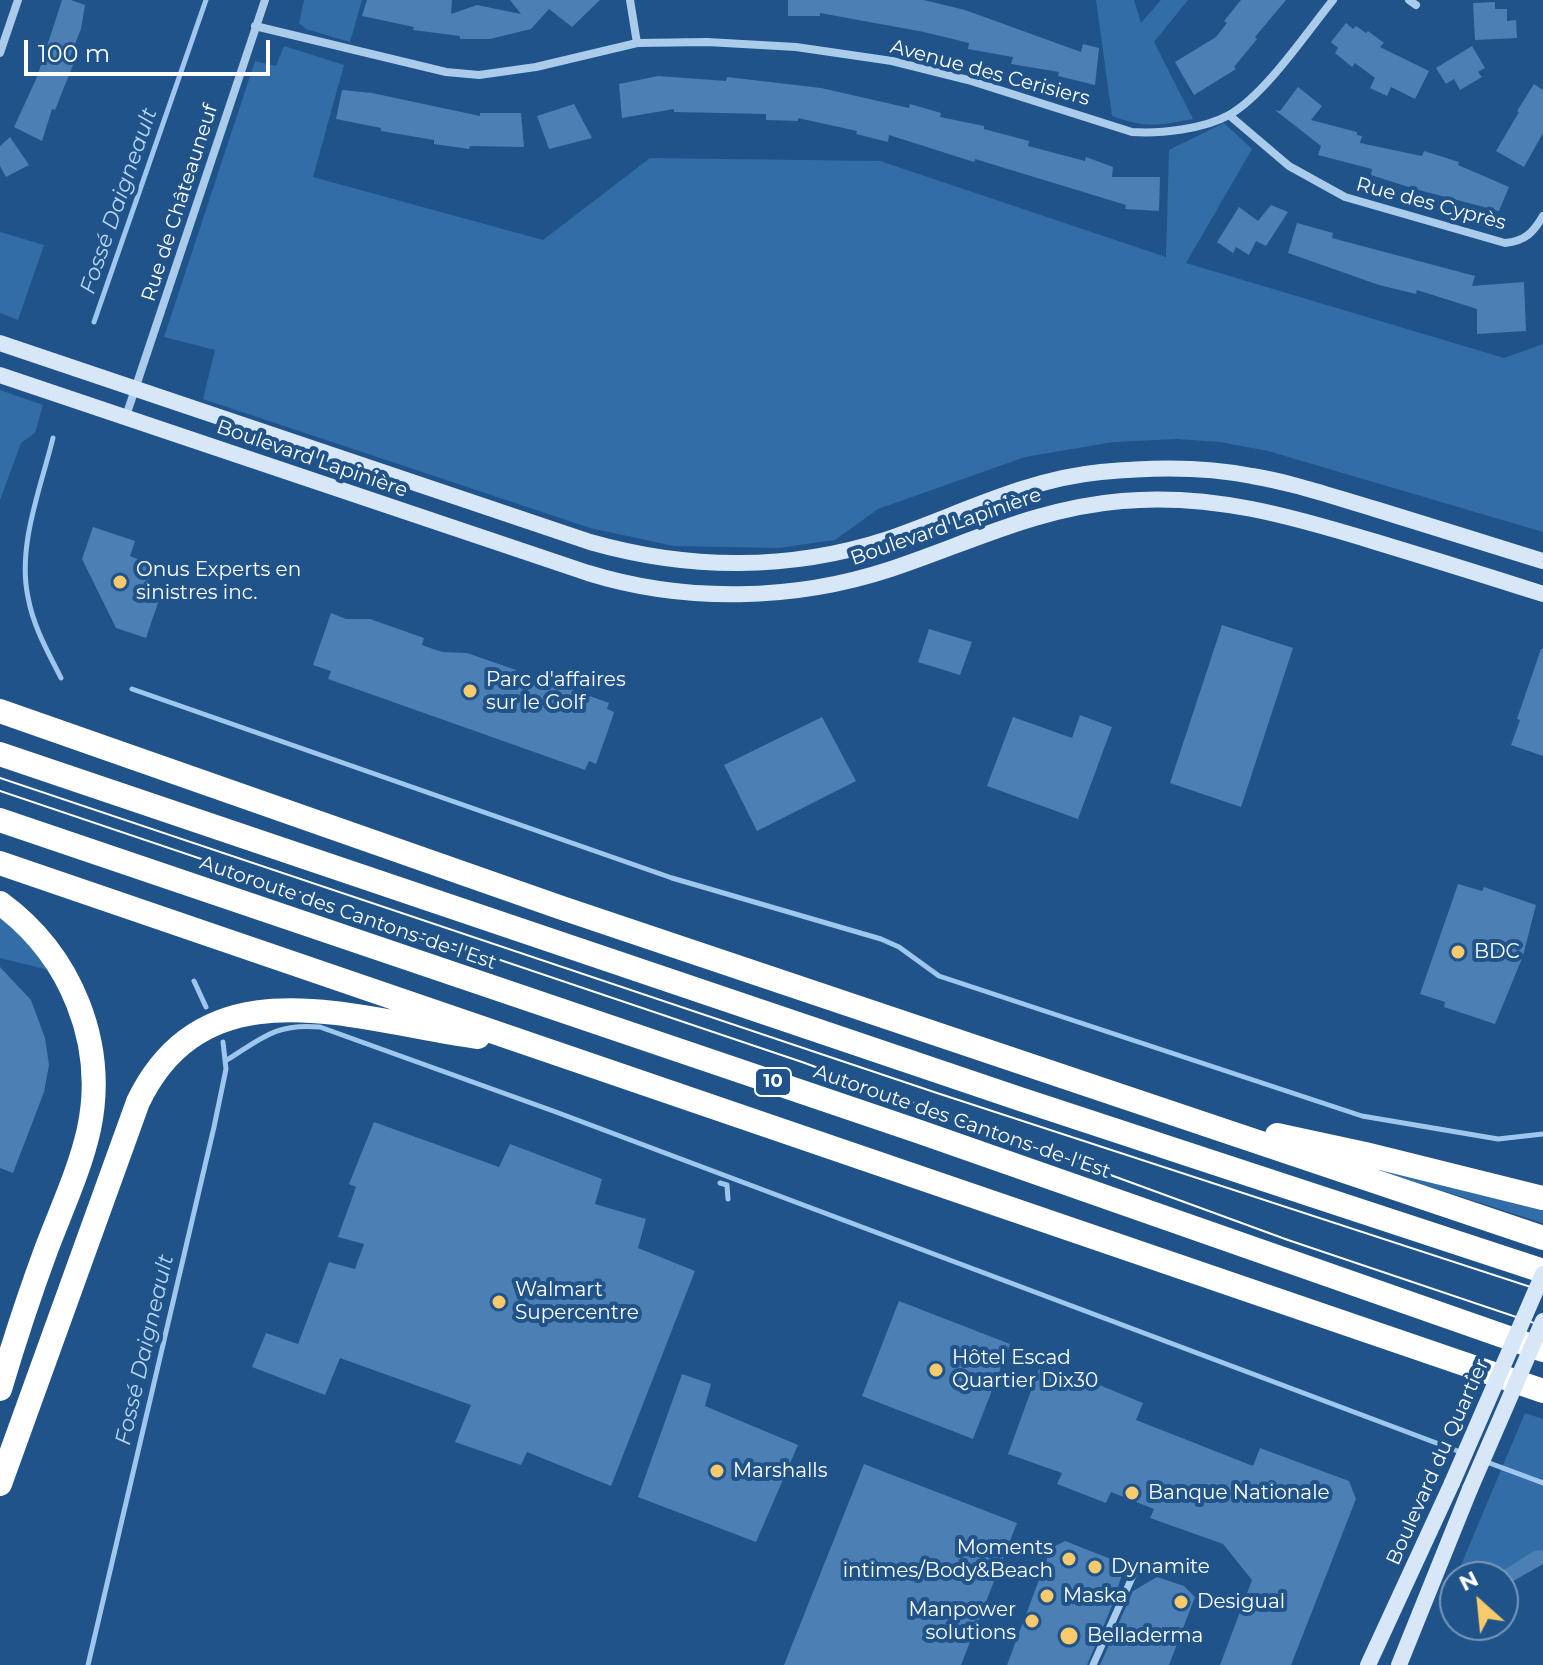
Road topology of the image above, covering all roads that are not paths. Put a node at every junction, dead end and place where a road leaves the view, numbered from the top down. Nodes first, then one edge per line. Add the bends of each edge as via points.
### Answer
1 (18, 0) edge
2 (265, 0) edge
3 (630, 0) edge
4 (1333, 0) edge
5 (255, 26) junction
6 (637, 43) junction
7 (0, 53) edge
8 (1229, 115) junction
9 (1543, 216) edge
10 (0, 343) edge
11 (0, 375) edge
12 (135, 389) junction
13 (126, 416) junction
14 (1543, 561) edge
15 (1543, 594) edge
16 (0, 711) edge
17 (0, 754) edge
18 (0, 820) edge
19 (0, 863) edge
20 (0, 903) edge
21 (533, 1044) junction
22 (1166, 1112) junction
23 (1543, 1198) edge
24 (1543, 1238) edge
25 (1543, 1272) edge
26 (1543, 1321) edge
27 (1543, 1350) edge
28 (0, 1389) edge
29 (1543, 1391) edge
30 (0, 1484) edge
31 (1138, 1564) dead end
32 (1093, 1665) edge
33 (1368, 1665) edge
34 (1399, 1665) edge

1 - 7 street
2 - 5 street, Rue de Châteauneuf
3 - 6 street
4 - 8 street, Avenue des Cerisiers via 1260,89
5 - 6 street, Avenue des Cerisiers via 446,72 479,75
5 - 12 street, Rue de Châteauneuf
6 - 8 street, Avenue des Cerisiers via 796,47 892,61 1132,132 1160,134
8 - 9 street, Rue des Cyprès via 1289,166 1345,197 1505,243 1534,232
10 - 12 main road, Boulevard Lapinière
11 - 13 main road, Boulevard Lapinière
12 - 13 street, Rue de Châteauneuf
12 - 14 main road, Boulevard Lapinière via 590,542 669,560 739,564 829,554 888,539 1048,482 1099,472 1176,469 1243,474 1298,486
13 - 15 main road, Boulevard Lapinière via 588,573 666,590 745,594 823,586 890,569 1048,513 1175,498 1273,511
16 - 22 highway
17 - 25 highway, Autoroute des Cantons-de-l'Est
18 - 27 highway, Autoroute des Cantons-de-l'Est / 10
19 - 21 highway
20 - 28 highway via 40,939 71,986 90,1041 94,1090 81,1157
21 - 29 highway
21 - 30 highway via 351,1014 283,1009 225,1019 181,1045 151,1077 138,1102
22 - 23 highway
22 - 24 highway
25 - 33 main road, Boulevard du Quartier, bridge
26 - 34 main road, Boulevard du Quartier, bridge
31 - 32 street

